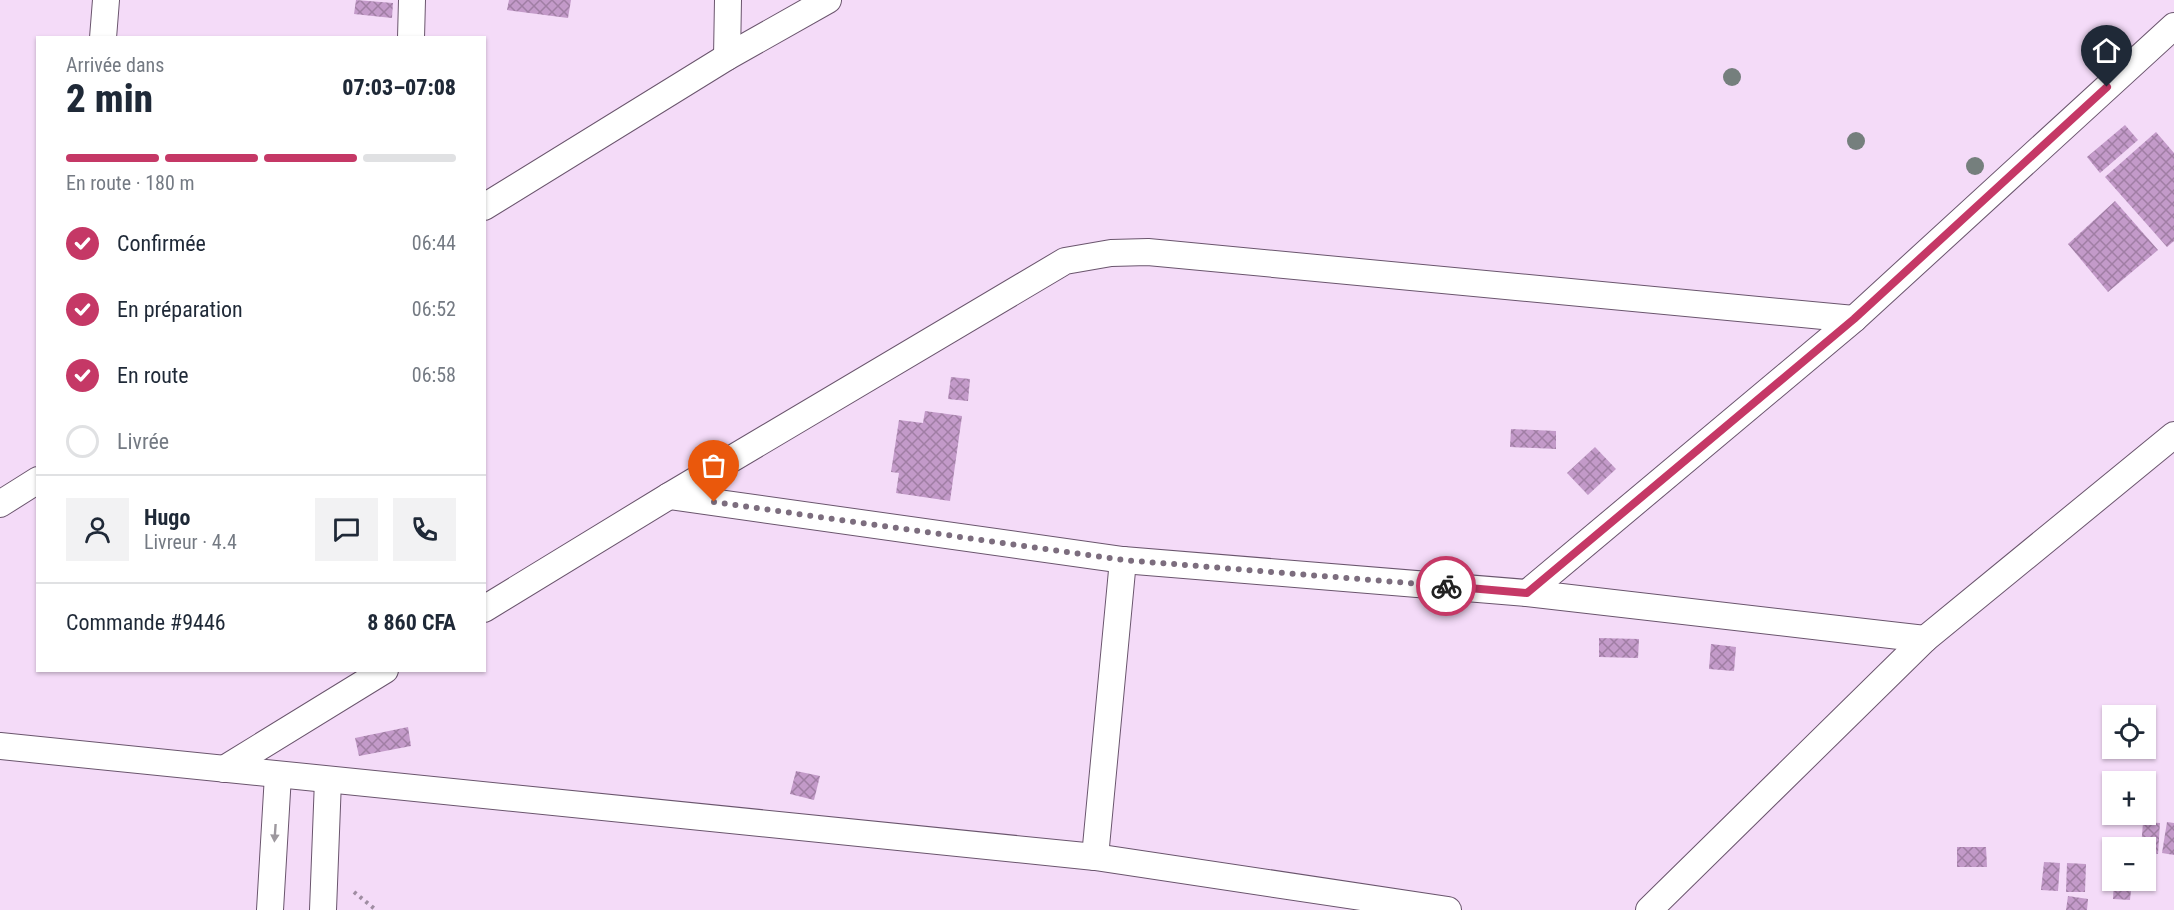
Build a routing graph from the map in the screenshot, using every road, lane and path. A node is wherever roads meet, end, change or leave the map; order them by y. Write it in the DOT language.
graph roads {
  1 [pos="106,0"];
  2 [pos="412,0"];
  3 [pos="728,0"];
  4 [pos="828,0"];
  5 [pos="2174,26"];
  6 [pos="103,36"];
  7 [pos="411,36"];
  8 [pos="727,57"];
  9 [pos="486,206"];
  10 [pos="1854,319"];
  11 [pos="2174,435"];
  12 [pos="36,481"];
  13 [pos="669,496"];
  14 [pos="0,504"];
  15 [pos="1123,560"];
  16 [pos="1527,593"];
  17 [pos="486,608"];
  18 [pos="1925,639"];
  19 [pos="382,672"];
  20 [pos="0,746"];
  21 [pos="224,769"];
  22 [pos="278,775"];
  23 [pos="328,780"];
  24 [pos="1095,857"];
  25 [pos="270,910"];
  26 [pos="323,910"];
  27 [pos="1448,910"];
  28 [pos="1649,910"];
  1 -- 6 [label="street"];
  2 -- 7 [label="street"];
  3 -- 8 [label="street"];
  4 -- 8 [label="street"];
  5 -- 10 [label="street"];
  8 -- 9 [label="street"];
  10 -- 13 [label="street"];
  10 -- 16 [label="street"];
  11 -- 18 [label="street"];
  12 -- 14 [label="street"];
  13 -- 15 [label="street"];
  13 -- 17 [label="street"];
  15 -- 16 [label="street"];
  15 -- 24 [label="street"];
  16 -- 18 [label="street"];
  18 -- 28 [label="street"];
  19 -- 21 [label="street"];
  20 -- 21 [label="street"];
  21 -- 22 [label="street"];
  22 -- 23 [label="street"];
  22 -- 25 [label="street, one-way"];
  23 -- 24 [label="street"];
  23 -- 26 [label="street"];
  24 -- 27 [label="street"];
}
